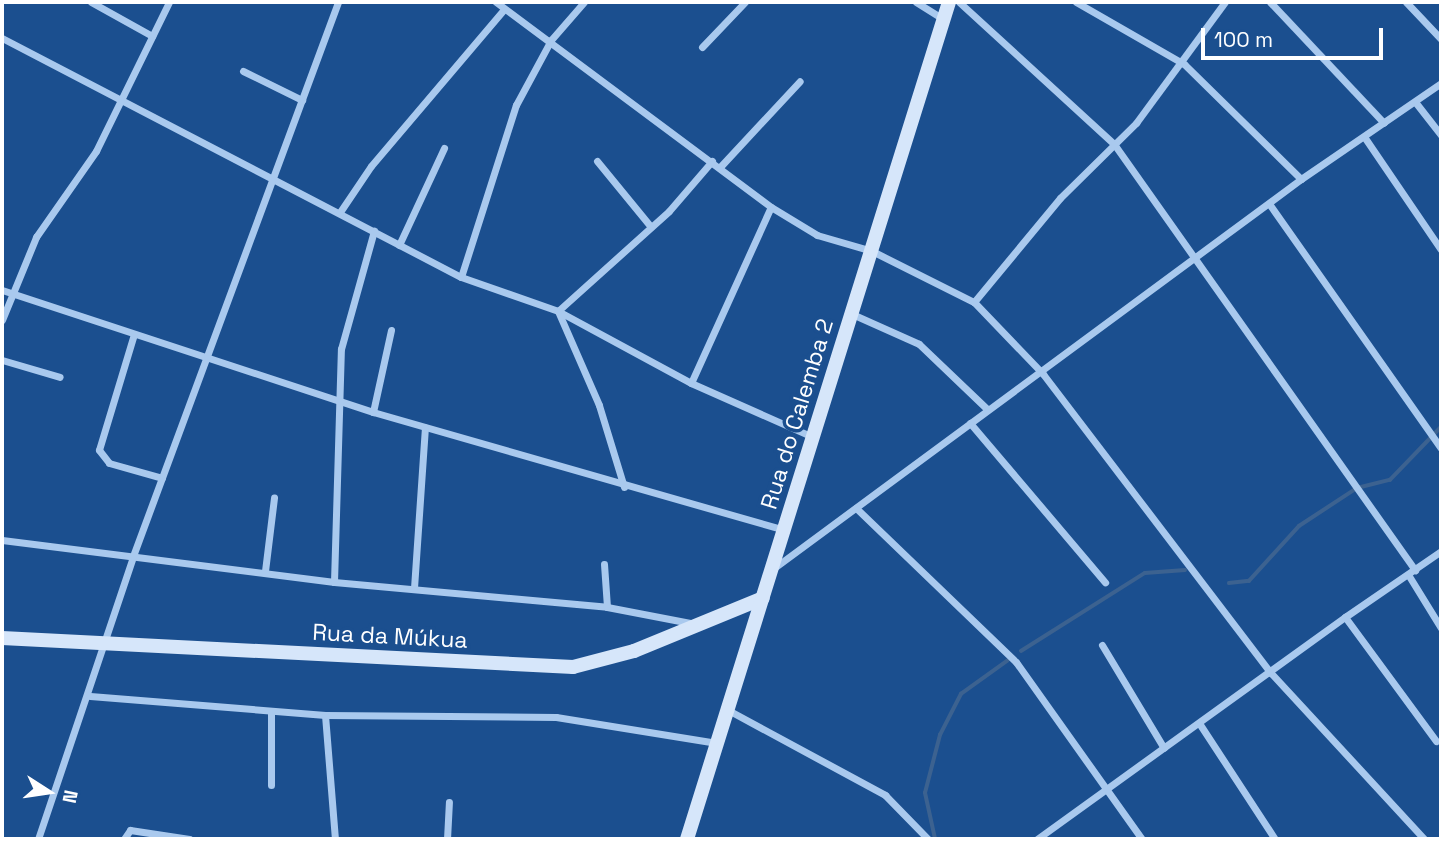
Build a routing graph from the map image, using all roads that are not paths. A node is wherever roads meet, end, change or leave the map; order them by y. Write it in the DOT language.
graph roads {
  1 [pos="91,2"];
  2 [pos="169,2"];
  3 [pos="338,2"];
  4 [pos="496,2"];
  5 [pos="584,2"];
  6 [pos="745,2"];
  7 [pos="916,2"];
  8 [pos="949,2"];
  9 [pos="959,2"];
  10 [pos="1076,2"];
  11 [pos="1225,2"];
  12 [pos="1270,2"];
  13 [pos="1406,2"];
  14 [pos="504,9"];
  15 [pos="943,19"];
  16 [pos="152,36"];
  17 [pos="2,38"];
  18 [pos="1441,39"];
  19 [pos="551,40"];
  20 [pos="702,47"];
  21 [pos="1184,64"];
  22 [pos="243,71"];
  23 [pos="800,81"];
  24 [pos="1441,83"];
  25 [pos="302,100"];
  26 [pos="122,103"];
  27 [pos="1416,103"];
  28 [pos="1384,123"];
  29 [pos="1441,135"];
  30 [pos="1365,138"];
  31 [pos="1114,144"];
  32 [pos="444,148"];
  33 [pos="597,161"];
  34 [pos="712,161"];
  35 [pos="720,167"];
  36 [pos="273,174"];
  37 [pos="1301,179"];
  38 [pos="1270,205"];
  39 [pos="771,207"];
  40 [pos="340,212"];
  41 [pos="651,227"];
  42 [pos="374,231"];
  43 [pos="399,245"];
  44 [pos="1441,250"];
  45 [pos="872,251"];
  46 [pos="1199,259"];
  47 [pos="461,277"];
  48 [pos="2,290"];
  49 [pos="11,293"];
  50 [pos="974,302"];
  51 [pos="558,311"];
  52 [pos="852,314"];
  53 [pos="2,320"];
  54 [pos="391,330"];
  55 [pos="135,334"];
  56 [pos="206,357"];
  57 [pos="2,360"];
  58 [pos="1043,374"];
  59 [pos="60,377"];
  60 [pos="691,383"];
  61 [pos="337,399"];
  62 [pos="989,410"];
  63 [pos="373,412"];
  64 [pos="970,423"];
  65 [pos="425,427"];
  66 [pos="814,438"];
  67 [pos="1441,448"];
  68 [pos="162,478"];
  69 [pos="624,487"];
  70 [pos="274,498"];
  71 [pos="856,508"];
  72 [pos="785,530"];
  73 [pos="2,540"];
  74 [pos="1441,551"];
  75 [pos="133,556"];
  76 [pos="604,564"];
  77 [pos="772,570"];
  78 [pos="1415,570"];
  79 [pos="265,571"];
  80 [pos="1409,576"];
  81 [pos="334,582"];
  82 [pos="1105,582"];
  83 [pos="414,588"];
  84 [pos="763,598"];
  85 [pos="607,607"];
  86 [pos="1345,617"];
  87 [pos="701,626"];
  88 [pos="1441,628"];
  89 [pos="2,638"];
  90 [pos="108,645"];
  91 [pos="1102,645"];
  92 [pos="1271,673"];
  93 [pos="90,696"];
  94 [pos="728,710"];
  95 [pos="271,711"];
  96 [pos="324,715"];
  97 [pos="1199,723"];
  98 [pos="1436,741"];
  99 [pos="718,743"];
  100 [pos="1164,748"];
  101 [pos="271,785"];
  102 [pos="1107,787"];
  103 [pos="449,802"];
  104 [pos="38,839"];
  105 [pos="124,839"];
  106 [pos="189,839"];
  107 [pos="335,839"];
  108 [pos="447,839"];
  109 [pos="687,839"];
  110 [pos="928,839"];
  111 [pos="1037,839"];
  112 [pos="1142,839"];
  113 [pos="1275,839"];
  114 [pos="1424,839"];
  1 -- 16 [label="street"];
  2 -- 16 [label="street"];
  3 -- 25 [label="street"];
  4 -- 14 [label="street"];
  5 -- 19 [label="street"];
  6 -- 20 [label="street"];
  7 -- 15 [label="street"];
  8 -- 15 [label="main road, Rua do Calemba 2"];
  9 -- 31 [label="street"];
  10 -- 21 [label="street"];
  11 -- 21 [label="street"];
  12 -- 28 [label="street"];
  13 -- 18 [label="street"];
  14 -- 19 [label="street"];
  14 -- 40 [label="street"];
  15 -- 45 [label="main road, Rua do Calemba 2"];
  16 -- 26 [label="street"];
  17 -- 26 [label="street"];
  19 -- 34 [label="street"];
  19 -- 47 [label="street"];
  21 -- 31 [label="street"];
  21 -- 37 [label="street"];
  22 -- 25 [label="street"];
  23 -- 35 [label="street"];
  24 -- 27 [label="street"];
  25 -- 36 [label="street"];
  26 -- 36 [label="street"];
  26 -- 49 [label="street"];
  27 -- 28 [label="street"];
  27 -- 29 [label="street"];
  28 -- 30 [label="street"];
  30 -- 37 [label="street"];
  30 -- 44 [label="street"];
  31 -- 46 [label="street"];
  31 -- 50 [label="street"];
  32 -- 43 [label="street"];
  33 -- 41 [label="street"];
  34 -- 35 [label="street"];
  34 -- 41 [label="street"];
  35 -- 39 [label="street"];
  36 -- 40 [label="street"];
  36 -- 56 [label="street"];
  37 -- 38 [label="street"];
  38 -- 46 [label="street"];
  38 -- 67 [label="street"];
  39 -- 45 [label="street"];
  39 -- 60 [label="street"];
  40 -- 42 [label="street"];
  41 -- 51 [label="street"];
  42 -- 43 [label="street"];
  42 -- 61 [label="street"];
  43 -- 47 [label="street"];
  45 -- 50 [label="street"];
  45 -- 52 [label="main road, Rua do Calemba 2"];
  46 -- 58 [label="street"];
  46 -- 78 [label="street"];
  47 -- 51 [label="street"];
  48 -- 49 [label="street"];
  49 -- 53 [label="street"];
  49 -- 55 [label="street"];
  50 -- 58 [label="street"];
  51 -- 60 [label="street"];
  51 -- 69 [label="street"];
  52 -- 62 [label="street"];
  52 -- 66 [label="main road, Rua do Calemba 2"];
  54 -- 63 [label="street"];
  55 -- 56 [label="street"];
  55 -- 68 [label="street"];
  56 -- 61 [label="street"];
  56 -- 68 [label="street"];
  57 -- 59 [label="street"];
  58 -- 62 [label="street"];
  58 -- 92 [label="street"];
  60 -- 66 [label="street"];
  61 -- 63 [label="street"];
  61 -- 81 [label="street"];
  62 -- 64 [label="street"];
  63 -- 65 [label="street"];
  64 -- 71 [label="street"];
  64 -- 82 [label="street"];
  65 -- 69 [label="street"];
  65 -- 83 [label="street"];
  66 -- 72 [label="main road, Rua do Calemba 2"];
  68 -- 75 [label="street"];
  69 -- 72 [label="street"];
  70 -- 79 [label="street"];
  71 -- 77 [label="street"];
  71 -- 102 [label="street"];
  72 -- 77 [label="main road, Rua do Calemba 2"];
  73 -- 75 [label="street"];
  74 -- 78 [label="street"];
  75 -- 79 [label="street"];
  75 -- 90 [label="street"];
  76 -- 85 [label="street"];
  77 -- 84 [label="main road, Rua do Calemba 2"];
  78 -- 80 [label="street"];
  79 -- 81 [label="street"];
  80 -- 86 [label="street"];
  80 -- 88 [label="street"];
  81 -- 83 [label="street"];
  83 -- 85 [label="street"];
  84 -- 87 [label="main road, Rua da Múkua"];
  84 -- 94 [label="main road, Rua do Calemba 2"];
  85 -- 87 [label="street"];
  86 -- 92 [label="street"];
  86 -- 98 [label="street"];
  87 -- 90 [label="main road, Rua da Múkua"];
  89 -- 90 [label="main road, Rua da Múkua"];
  90 -- 93 [label="street"];
  91 -- 100 [label="street"];
  92 -- 97 [label="street"];
  92 -- 114 [label="street"];
  93 -- 95 [label="street"];
  93 -- 104 [label="street"];
  94 -- 99 [label="main road, Rua do Calemba 2"];
  94 -- 110 [label="street"];
  95 -- 96 [label="street"];
  95 -- 101 [label="street"];
  96 -- 99 [label="street"];
  96 -- 107 [label="street"];
  97 -- 100 [label="street"];
  97 -- 113 [label="street"];
  99 -- 109 [label="main road, Rua do Calemba 2"];
  100 -- 102 [label="street"];
  102 -- 111 [label="street"];
  102 -- 112 [label="street"];
  103 -- 108 [label="street"];
  105 -- 106 [label="street"];
}
